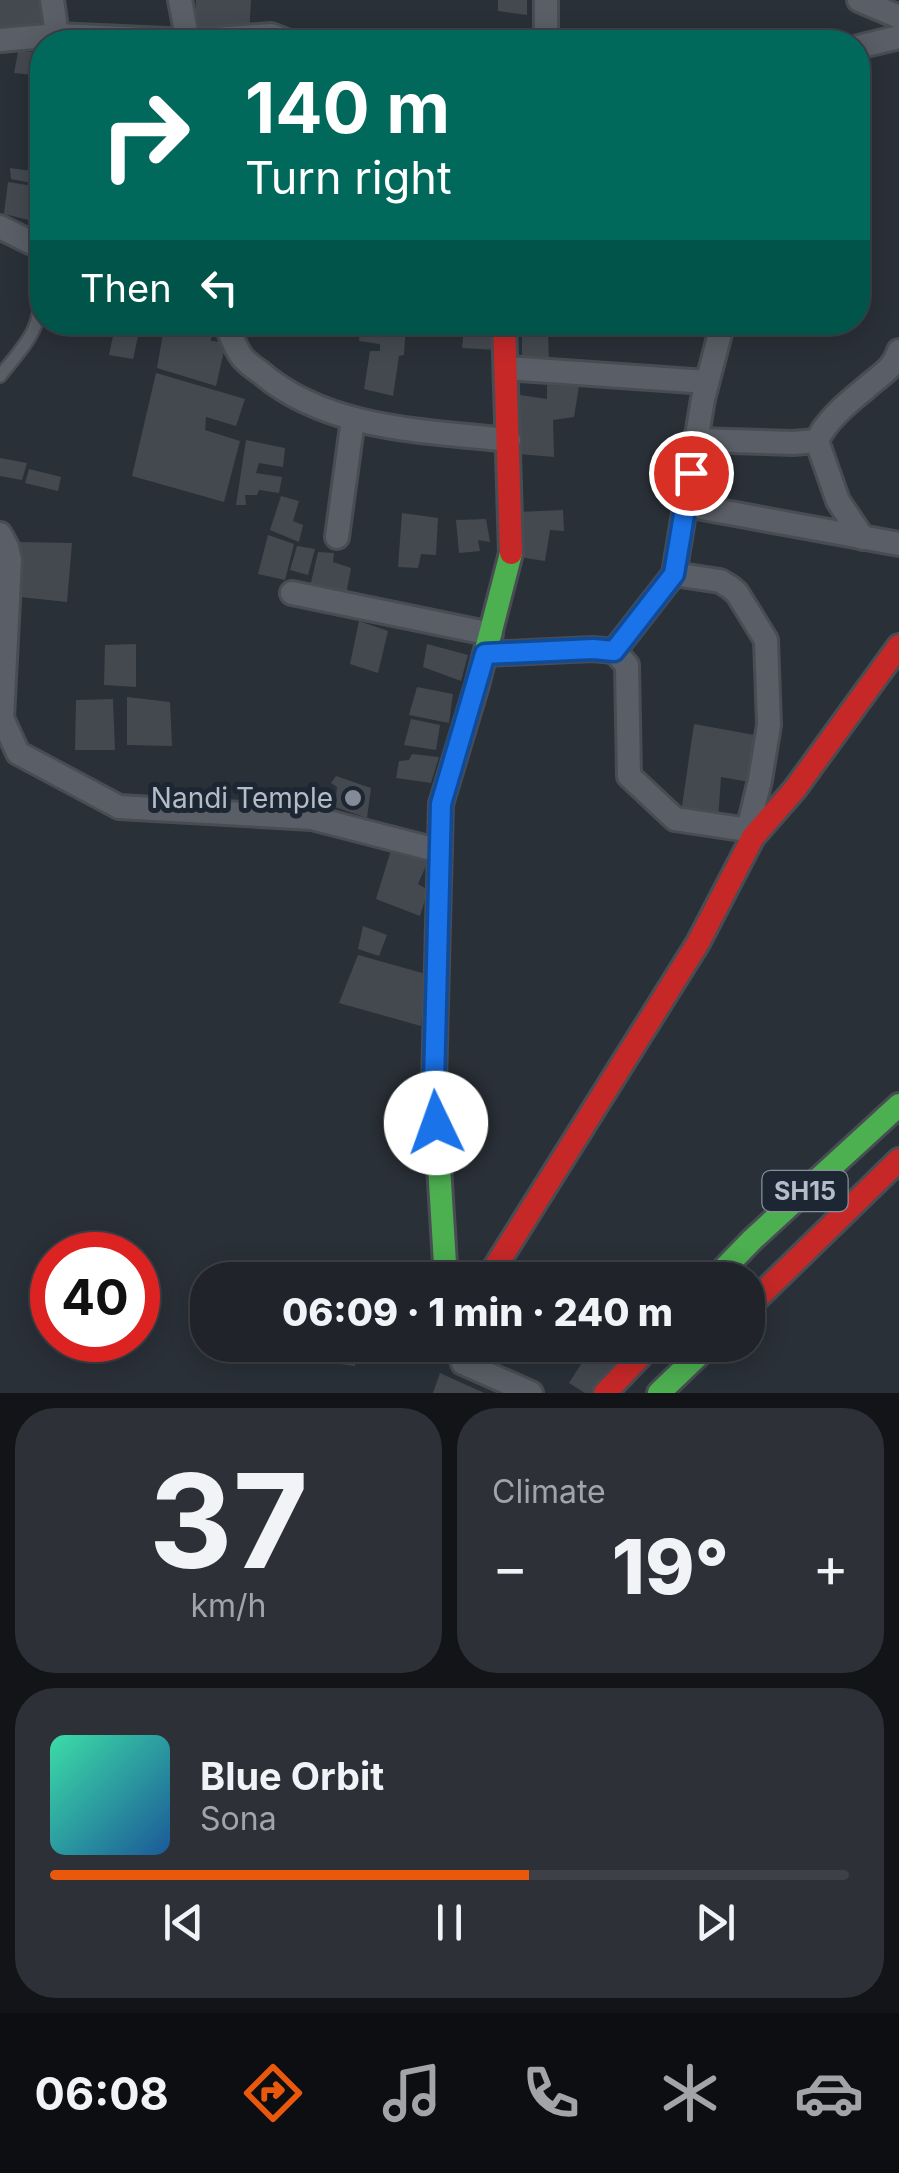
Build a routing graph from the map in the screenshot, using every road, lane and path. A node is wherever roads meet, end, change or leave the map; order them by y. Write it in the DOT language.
graph roads {
  1 [pos="52,0"];
  2 [pos="180,0"];
  3 [pos="546,0"];
  4 [pos="859,0"];
  5 [pos="899,17"];
  6 [pos="56,30"];
  7 [pos="186,30"];
  8 [pos="546,30"];
  9 [pos="899,37"];
  10 [pos="30,38"];
  11 [pos="0,40"];
  12 [pos="870,44"];
  13 [pos="0,227"];
  14 [pos="30,242"];
  15 [pos="30,335"];
  16 [pos="231,335"];
  17 [pos="505,335"];
  18 [pos="720,335"];
  19 [pos="899,352"];
  20 [pos="506,368"];
  21 [pos="0,376"];
  22 [pos="708,382"];
  23 [pos="353,419"];
  24 [pos="509,440"];
  25 [pos="696,440"];
  26 [pos="817,442"];
  27 [pos="686,505"];
  28 [pos="0,534"];
  29 [pos="337,537"];
  30 [pos="863,538"];
  31 [pos="899,544"];
  32 [pos="674,574"];
  33 [pos="292,593"];
  34 [pos="488,644"];
  35 [pos="899,646"];
  36 [pos="614,651"];
  37 [pos="875,679"];
  38 [pos="899,681"];
  39 [pos="1,718"];
  40 [pos="750,834"];
  41 [pos="440,851"];
  42 [pos="899,1105"];
  43 [pos="899,1160"];
  44 [pos="445,1262"];
  45 [pos="498,1262"];
  46 [pos="731,1262"];
  47 [pos="765,1291"];
  48 [pos="463,1362"];
  49 [pos="635,1362"];
  50 [pos="692,1362"];
  51 [pos="531,1393"];
  52 [pos="605,1393"];
  53 [pos="660,1393"];
  1 -- 6 [label="street"];
  2 -- 7 [label="street"];
  3 -- 8 [label="street"];
  4 -- 5 [label="street"];
  9 -- 12 [label="street"];
  10 -- 11 [label="street"];
  13 -- 14 [label="street"];
  15 -- 21 [label="lane"];
  16 -- 23 [label="street"];
  17 -- 20 [label="street"];
  18 -- 22 [label="street"];
  19 -- 26 [label="street"];
  20 -- 22 [label="street"];
  20 -- 24 [label="street"];
  22 -- 25 [label="street"];
  23 -- 24 [label="street"];
  23 -- 29 [label="street"];
  24 -- 34 [label="street"];
  25 -- 26 [label="street"];
  25 -- 27 [label="street"];
  26 -- 30 [label="street"];
  27 -- 30 [label="street"];
  27 -- 32 [label="street"];
  28 -- 39 [label="street"];
  30 -- 31 [label="street"];
  32 -- 36 [label="street"];
  32 -- 40 [label="street"];
  33 -- 34 [label="street"];
  34 -- 36 [label="street"];
  34 -- 41 [label="street"];
  35 -- 37 [label="street"];
  36 -- 40 [label="street"];
  37 -- 38 [label="street"];
  37 -- 40 [label="street"];
  39 -- 41 [label="street"];
  40 -- 45 [label="street"];
  41 -- 44 [label="street"];
  42 -- 46 [label="street, SH15"];
  43 -- 47 [label="street, SH15"];
  48 -- 51 [label="street"];
  49 -- 52 [label="street"];
  50 -- 53 [label="street"];
}
